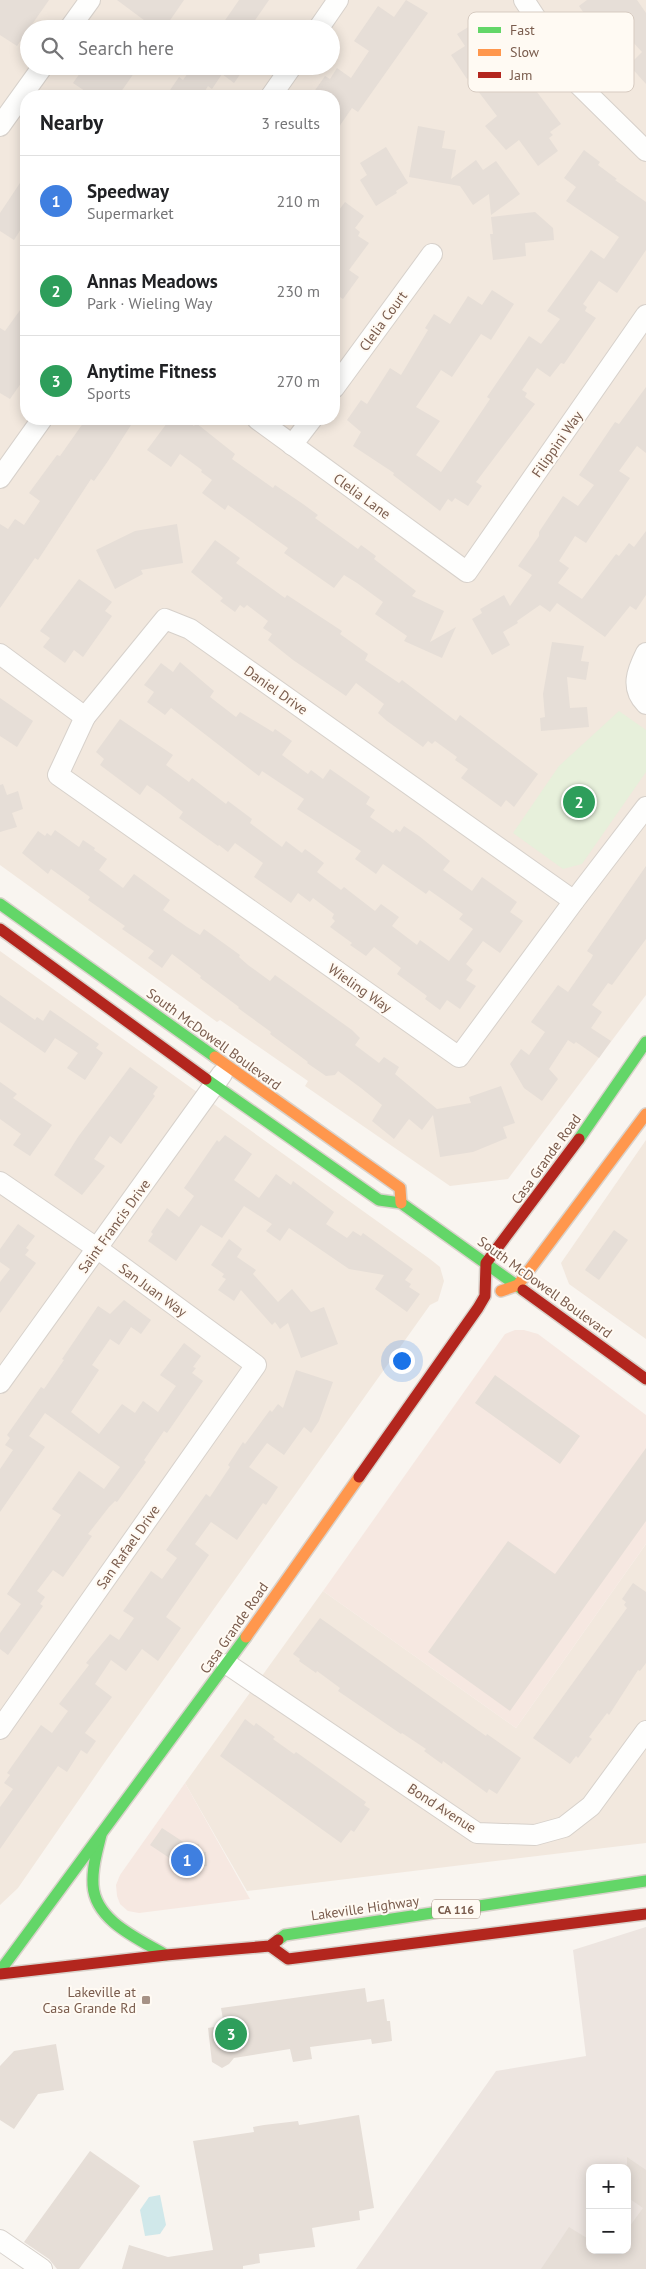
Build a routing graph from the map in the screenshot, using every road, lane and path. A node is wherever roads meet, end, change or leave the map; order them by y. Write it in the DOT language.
graph roads {
  1 [pos="90,0"];
  2 [pos="338,0"];
  3 [pos="524,0"];
  4 [pos="532,12"];
  5 [pos="76,20"];
  6 [pos="324,20"];
  7 [pos="37,75"];
  8 [pos="285,75"];
  9 [pos="26,90"];
  10 [pos="274,90"];
  11 [pos="586,92"];
  12 [pos="20,98"];
  13 [pos="0,126"];
  14 [pos="646,151"];
  15 [pos="432,254"];
  16 [pos="646,315"];
  17 [pos="340,380"];
  18 [pos="38,425"];
  19 [pos="265,425"];
  20 [pos="307,425"];
  21 [pos="292,445"];
  22 [pos="0,478"];
  23 [pos="467,572"];
  24 [pos="646,653"];
  25 [pos="0,654"];
  26 [pos="646,704"];
  27 [pos="85,717"];
  28 [pos="646,807"];
  29 [pos="574,901"];
  30 [pos="0,904"];
  31 [pos="0,929"];
  32 [pos="646,1042"];
  33 [pos="227,1067"];
  34 [pos="215,1085"];
  35 [pos="646,1114"];
  36 [pos="0,1182"];
  37 [pos="401,1203"];
  38 [pos="98,1249"];
  39 [pos="486,1262"];
  40 [pos="518,1286"];
  41 [pos="485,1296"];
  42 [pos="256,1365"];
  43 [pos="646,1379"];
  44 [pos="0,1383"];
  45 [pos="227,1664"];
  46 [pos="0,1729"];
  47 [pos="646,1730"];
  48 [pos="101,1835"];
  49 [pos="646,1881"];
  50 [pos="646,1914"];
  51 [pos="270,1946"];
  52 [pos="166,1955"];
  53 [pos="0,1972"];
  54 [pos="0,2240"];
  55 [pos="42,2269"];
  1 -- 5 [label="street"];
  2 -- 6 [label="street"];
  3 -- 4 [label="street"];
  7 -- 9 [label="street"];
  8 -- 10 [label="street"];
  11 -- 14 [label="street"];
  12 -- 13 [label="street"];
  15 -- 17 [label="street, Clelia Court"];
  16 -- 23 [label="street, Filippini Way"];
  18 -- 22 [label="street"];
  19 -- 21 [label="street, Clelia Lane"];
  20 -- 21 [label="street"];
  21 -- 23 [label="street, Clelia Lane"];
  24 -- 26 [label="street"];
  25 -- 27 [label="street"];
  27 -- 29 [label="street, Daniel Drive"];
  27 -- 29 [label="street, Wieling Way"];
  28 -- 29 [label="street, Wieling Way"];
  30 -- 33 [label="main road, South McDowell Boulevard"];
  31 -- 34 [label="main road, South McDowell Boulevard"];
  32 -- 39 [label="main road, Casa Grande Road"];
  33 -- 34 [label="street, Saint Francis Drive"];
  33 -- 37 [label="main road, South McDowell Boulevard"];
  34 -- 37 [label="main road, South McDowell Boulevard"];
  34 -- 38 [label="street, Saint Francis Drive"];
  35 -- 40 [label="main road"];
  36 -- 38 [label="street, San Juan Way"];
  37 -- 39 [label="main road, South McDowell Boulevard"];
  38 -- 42 [label="street, San Juan Way"];
  38 -- 44 [label="street, Saint Francis Drive"];
  39 -- 40 [label="main road, South McDowell Boulevard"];
  39 -- 41 [label="main road"];
  40 -- 41 [label="main road"];
  40 -- 43 [label="main road, South McDowell Boulevard"];
  41 -- 45 [label="main road, Casa Grande Road"];
  42 -- 46 [label="street, San Rafael Drive"];
  45 -- 47 [label="street, Bond Avenue"];
  45 -- 48 [label="main road, Casa Grande Road"];
  48 -- 52 [label="main road"];
  48 -- 53 [label="main road, Casa Grande Road"];
  49 -- 51 [label="main road, Lakeville Highway / CA 116"];
  50 -- 51 [label="main road, CA 116"];
  51 -- 52 [label="main road, Lakeville Highway / CA 116"];
  52 -- 53 [label="main road, Lakeville Highway / CA 116"];
  54 -- 55 [label="street"];
}
